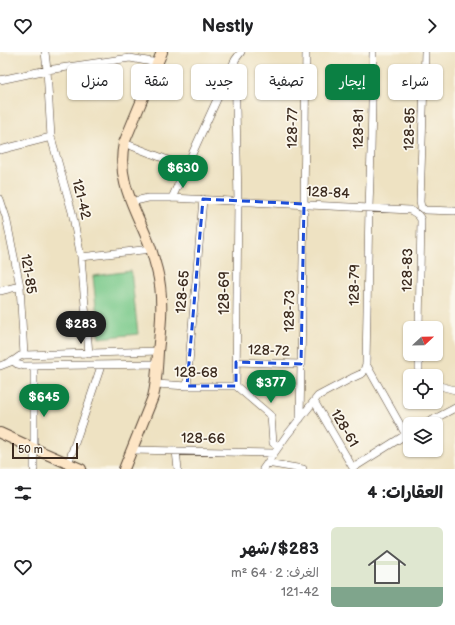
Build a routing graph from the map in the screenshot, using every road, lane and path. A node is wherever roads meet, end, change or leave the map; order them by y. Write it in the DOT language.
graph roads {
  1 [pos="45,52"];
  2 [pos="162,52"];
  3 [pos="241,52"];
  4 [pos="306,52"];
  5 [pos="373,52"];
  6 [pos="425,52"];
  7 [pos="130,55"];
  8 [pos="235,60"];
  9 [pos="158,63"];
  10 [pos="47,70"];
  11 [pos="0,80"];
  12 [pos="51,137"];
  13 [pos="124,143"];
  14 [pos="0,150"];
  15 [pos="186,167"];
  16 [pos="172,198"];
  17 [pos="0,199"];
  18 [pos="203,199"];
  19 [pos="238,201"];
  20 [pos="131,202"];
  21 [pos="304,204"];
  22 [pos="368,207"];
  23 [pos="455,212"];
  24 [pos="416,213"];
  25 [pos="3,218"];
  26 [pos="151,249"];
  27 [pos="81,257"];
  28 [pos="20,286"];
  29 [pos="0,291"];
  30 [pos="419,321"];
  31 [pos="158,351"];
  32 [pos="89,354"];
  33 [pos="24,355"];
  34 [pos="13,361"];
  35 [pos="236,362"];
  36 [pos="157,364"];
  37 [pos="301,364"];
  38 [pos="366,364"];
  39 [pos="0,366"];
  40 [pos="34,366"];
  41 [pos="101,366"];
  42 [pos="156,384"];
  43 [pos="187,386"];
  44 [pos="236,386"];
  45 [pos="443,387"];
  46 [pos="455,390"];
  47 [pos="314,401"];
  48 [pos="455,408"];
  49 [pos="438,417"];
  50 [pos="300,419"];
  51 [pos="403,426"];
  52 [pos="0,433"];
  53 [pos="403,437"];
  54 [pos="279,446"];
  55 [pos="35,450"];
  56 [pos="132,450"];
  57 [pos="176,451"];
  58 [pos="274,453"];
  59 [pos="68,464"];
  60 [pos="265,466"];
  61 [pos="353,468"];
  62 [pos="34,469"];
  63 [pos="81,469"];
  64 [pos="124,469"];
  65 [pos="178,469"];
  66 [pos="303,469"];
  1 -- 10 [label="street, 121-42"];
  2 -- 9 [label="street"];
  3 -- 8 [label="street"];
  4 -- 21 [label="street, 128-77"];
  5 -- 22 [label="street, 128-81"];
  6 -- 23 [label="street, 128-85"];
  7 -- 9 [label="street"];
  7 -- 10 [label="street"];
  8 -- 15 [label="street"];
  8 -- 19 [label="street, 128-69"];
  9 -- 13 [label="street"];
  10 -- 11 [label="street"];
  10 -- 12 [label="street, 121-42"];
  12 -- 14 [label="street"];
  12 -- 27 [label="street, 121-42"];
  13 -- 15 [label="street"];
  13 -- 20 [label="street"];
  15 -- 16 [label="street"];
  16 -- 18 [label="street, 128-84"];
  16 -- 20 [label="street, 128-84"];
  17 -- 25 [label="street, 121-85"];
  18 -- 19 [label="street, 128-84"];
  18 -- 43 [label="street, 128-65"];
  19 -- 21 [label="street, 128-84"];
  19 -- 35 [label="street, 128-69"];
  20 -- 26 [label="street"];
  21 -- 22 [label="street, 128-84"];
  21 -- 37 [label="street, 128-73"];
  22 -- 24 [label="street, 128-84"];
  22 -- 38 [label="street, 128-79"];
  24 -- 30 [label="street, 128-83"];
  25 -- 28 [label="street, 121-85"];
  26 -- 27 [label="street"];
  26 -- 31 [label="street"];
  27 -- 32 [label="street, 121-42"];
  28 -- 29 [label="street"];
  28 -- 33 [label="street, 121-85"];
  31 -- 32 [label="street"];
  31 -- 36 [label="street"];
  32 -- 33 [label="street"];
  33 -- 34 [label="street"];
  34 -- 39 [label="street"];
  34 -- 40 [label="street"];
  35 -- 37 [label="street, 128-72"];
  35 -- 44 [label="street, 128-69"];
  36 -- 41 [label="street"];
  36 -- 42 [label="street"];
  37 -- 50 [label="street, 128-73"];
  38 -- 47 [label="street"];
  38 -- 51 [label="street"];
  40 -- 41 [label="street"];
  40 -- 55 [label="street"];
  41 -- 59 [label="street"];
  42 -- 43 [label="street, 128-68"];
  42 -- 56 [label="street"];
  43 -- 44 [label="street, 128-68"];
  44 -- 54 [label="street"];
  45 -- 46 [label="street"];
  47 -- 50 [label="street"];
  47 -- 61 [label="street, 128-61"];
  48 -- 49 [label="street"];
  50 -- 54 [label="street"];
  52 -- 55 [label="street"];
  53 -- 61 [label="street"];
  54 -- 58 [label="street"];
  55 -- 59 [label="street"];
  55 -- 62 [label="street"];
  56 -- 57 [label="street, 128-66"];
  56 -- 64 [label="street"];
  57 -- 58 [label="street, 128-66"];
  57 -- 65 [label="street"];
  58 -- 60 [label="street"];
  59 -- 63 [label="street"];
  60 -- 66 [label="street"];
}
